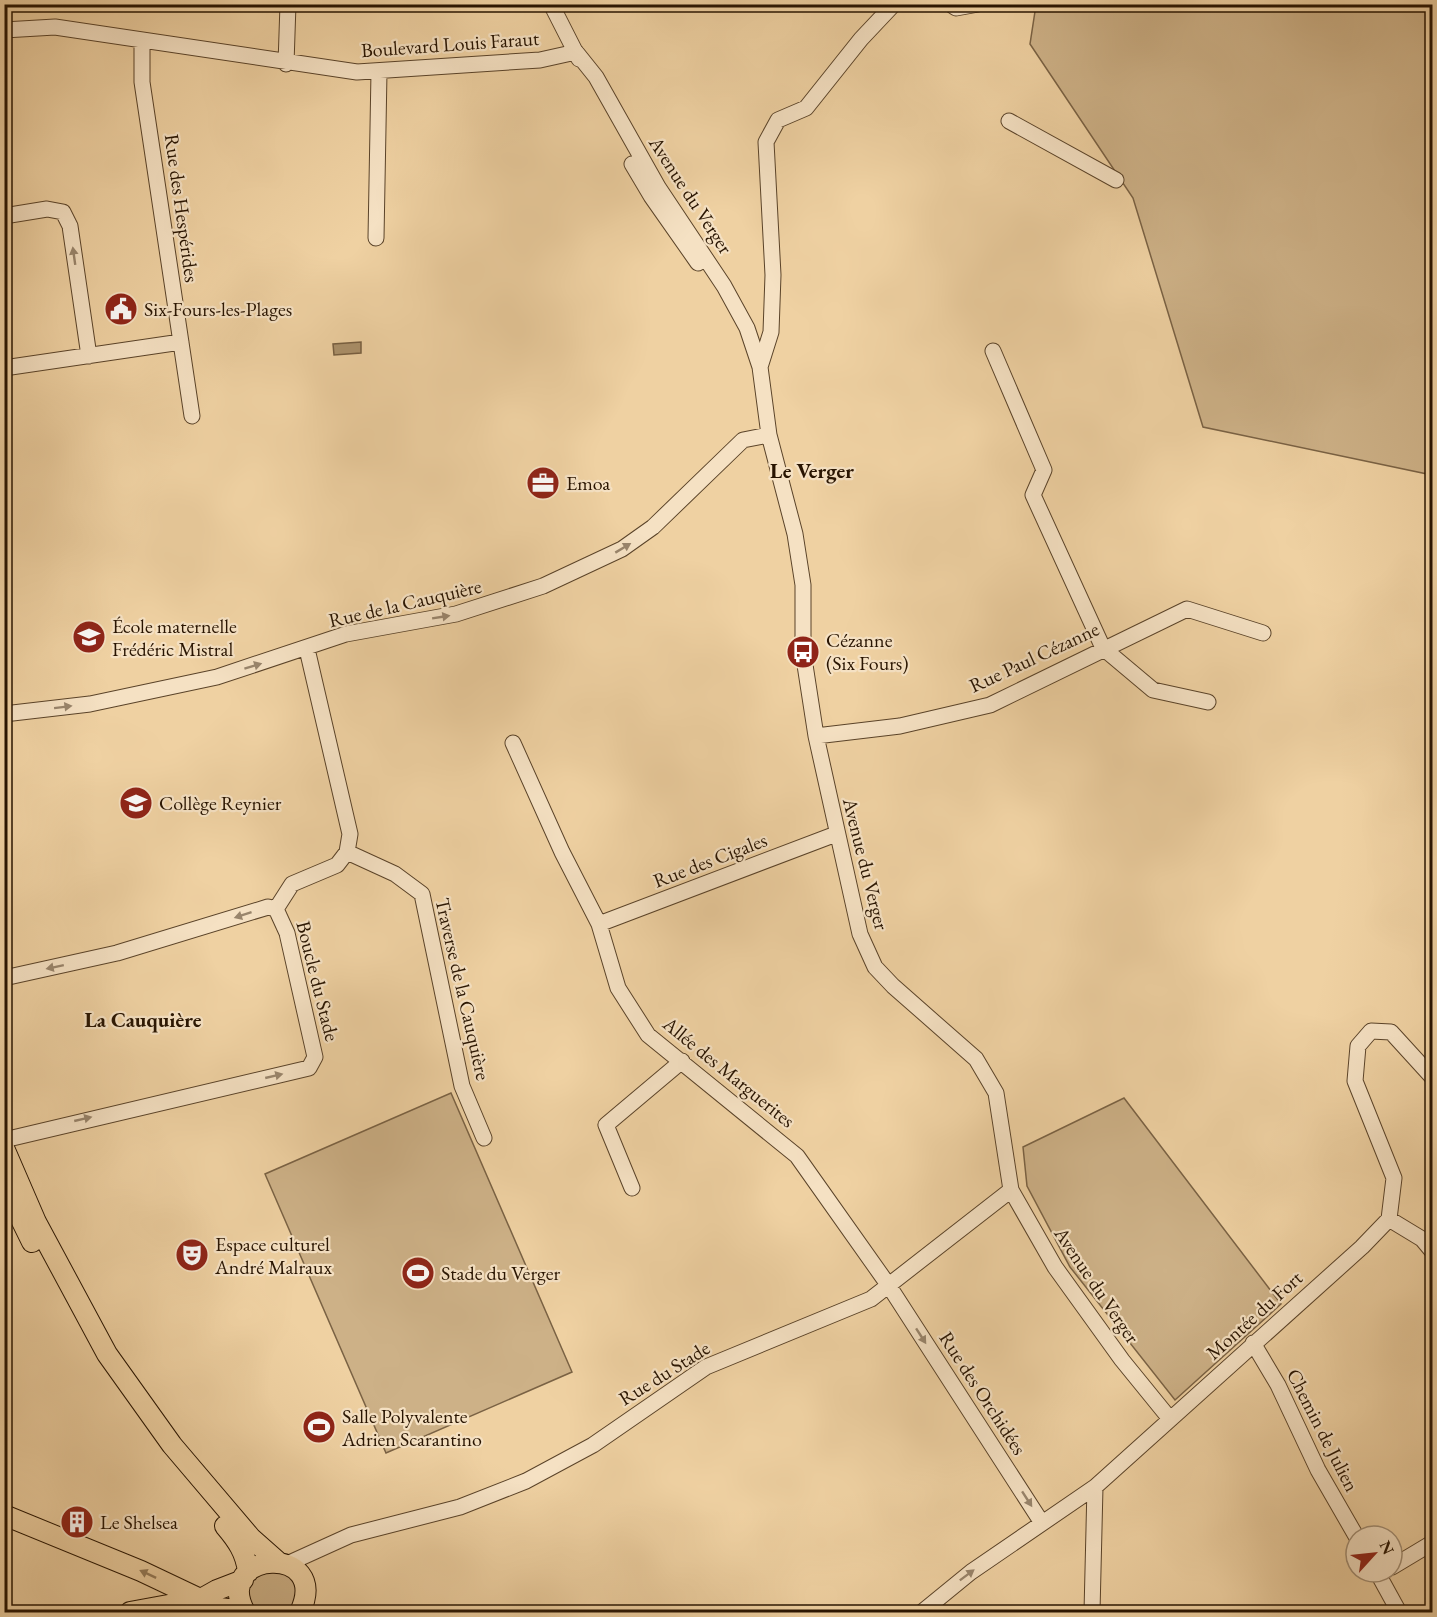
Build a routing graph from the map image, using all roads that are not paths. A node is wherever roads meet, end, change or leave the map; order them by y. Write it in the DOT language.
graph roads {
  1 [pos="288,4"];
  2 [pos="551,4"];
  3 [pos="894,4"];
  4 [pos="950,4"];
  5 [pos="978,4"];
  6 [pos="4,30"];
  7 [pos="142,40"];
  8 [pos="576,52"];
  9 [pos="286,63"];
  10 [pos="379,72"];
  11 [pos="1009,121"];
  12 [pos="1116,180"];
  13 [pos="4,216"];
  14 [pos="376,238"];
  15 [pos="181,342"];
  16 [pos="993,351"];
  17 [pos="89,356"];
  18 [pos="760,367"];
  19 [pos="4,368"];
  20 [pos="192,416"];
  21 [pos="769,435"];
  22 [pos="1263,633"];
  23 [pos="1103,648"];
  24 [pos="307,649"];
  25 [pos="1208,702"];
  26 [pos="4,714"];
  27 [pos="816,736"];
  28 [pos="513,743"];
  29 [pos="836,834"];
  30 [pos="347,852"];
  31 [pos="276,909"];
  32 [pos="599,924"];
  33 [pos="4,978"];
  34 [pos="682,1061"];
  35 [pos="1432,1077"];
  36 [pos="484,1138"];
  37 [pos="4,1140"];
  38 [pos="4,1148"];
  39 [pos="4,1185"];
  40 [pos="632,1188"];
  41 [pos="1011,1190"];
  42 [pos="1389,1219"];
  43 [pos="1432,1251"];
  44 [pos="889,1286"];
  45 [pos="1252,1343"];
  46 [pos="1170,1419"];
  47 [pos="1095,1487"];
  48 [pos="4,1515"];
  49 [pos="1042,1522"];
  50 [pos="1349,1524"];
  51 [pos="1432,1543"];
  52 [pos="318,1552"];
  53 [pos="1404,1560"];
  54 [pos="282,1563"];
  55 [pos="245,1576"];
  56 [pos="303,1581"];
  57 [pos="1388,1584"];
  58 [pos="201,1599"];
  59 [pos="305,1609"];
  60 [pos="130,1612"];
  61 [pos="245,1612"];
  62 [pos="922,1612"];
  63 [pos="1092,1612"];
  64 [pos="1399,1612"];
  1 -- 9 [label="street"];
  2 -- 8 [label="street, Avenue du Verger"];
  3 -- 18 [label="street"];
  4 -- 5 [label="street"];
  6 -- 7 [label="street, Boulevard Louis Faraut"];
  7 -- 9 [label="street, Boulevard Louis Faraut"];
  7 -- 15 [label="street, Rue des Hespérides"];
  8 -- 10 [label="street, Boulevard Louis Faraut"];
  8 -- 18 [label="street, Avenue du Verger"];
  9 -- 10 [label="street, Boulevard Louis Faraut"];
  10 -- 14 [label="street"];
  11 -- 12 [label="street"];
  17 -- 13 [label="street, one-way"];
  15 -- 17 [label="street"];
  15 -- 20 [label="street, Rue des Hespérides"];
  16 -- 23 [label="street"];
  17 -- 19 [label="street"];
  18 -- 21 [label="street, Avenue du Verger"];
  24 -- 21 [label="street, Rue de la Cauquière, one-way"];
  21 -- 27 [label="street, Avenue du Verger"];
  22 -- 23 [label="street, Rue Paul Cézanne"];
  23 -- 25 [label="street"];
  23 -- 27 [label="street, Rue Paul Cézanne"];
  26 -- 24 [label="street, Rue de la Cauquière, one-way"];
  24 -- 30 [label="street"];
  27 -- 29 [label="street, Avenue du Verger"];
  28 -- 32 [label="street, Allée des Marguerites"];
  29 -- 32 [label="street, Rue des Cigales"];
  29 -- 41 [label="street, Avenue du Verger"];
  30 -- 31 [label="street"];
  30 -- 36 [label="street, Traverse de la Cauquière"];
  31 -- 33 [label="street, Boucle du Stade, one-way"];
  37 -- 31 [label="street, Boucle du Stade, one-way"];
  32 -- 34 [label="street, Allée des Marguerites"];
  34 -- 40 [label="street"];
  34 -- 44 [label="street, Allée des Marguerites"];
  35 -- 42 [label="street"];
  38 -- 54 [label="main road"];
  39 -- 55 [label="main road"];
  41 -- 44 [label="street, Rue du Stade"];
  41 -- 46 [label="street, Avenue du Verger"];
  42 -- 43 [label="street"];
  42 -- 45 [label="street, Montée du Fort"];
  44 -- 49 [label="street, Rue des Orchidées, one-way"];
  44 -- 52 [label="street, Rue du Stade"];
  45 -- 46 [label="street, Montée du Fort"];
  45 -- 50 [label="street, Chemin de Julien"];
  46 -- 47 [label="street, Montée du Fort"];
  47 -- 49 [label="street, Montée du Fort"];
  47 -- 63 [label="street"];
  58 -- 48 [label="main road, one-way"];
  62 -- 49 [label="street, Montée du Fort, one-way"];
  51 -- 53 [label="street"];
  52 -- 54 [label="street, Rue du Stade"];
  52 -- 56 [label="street"];
  54 -- 55 [label="main road"];
  54 -- 56 [label="main road"];
  55 -- 58 [label="main road"];
  55 -- 61 [label="main road"];
  56 -- 59 [label="main road"];
  57 -- 64 [label="street"];
  58 -- 60 [label="main road"];
  58 -- 61 [label="main road"];
}
